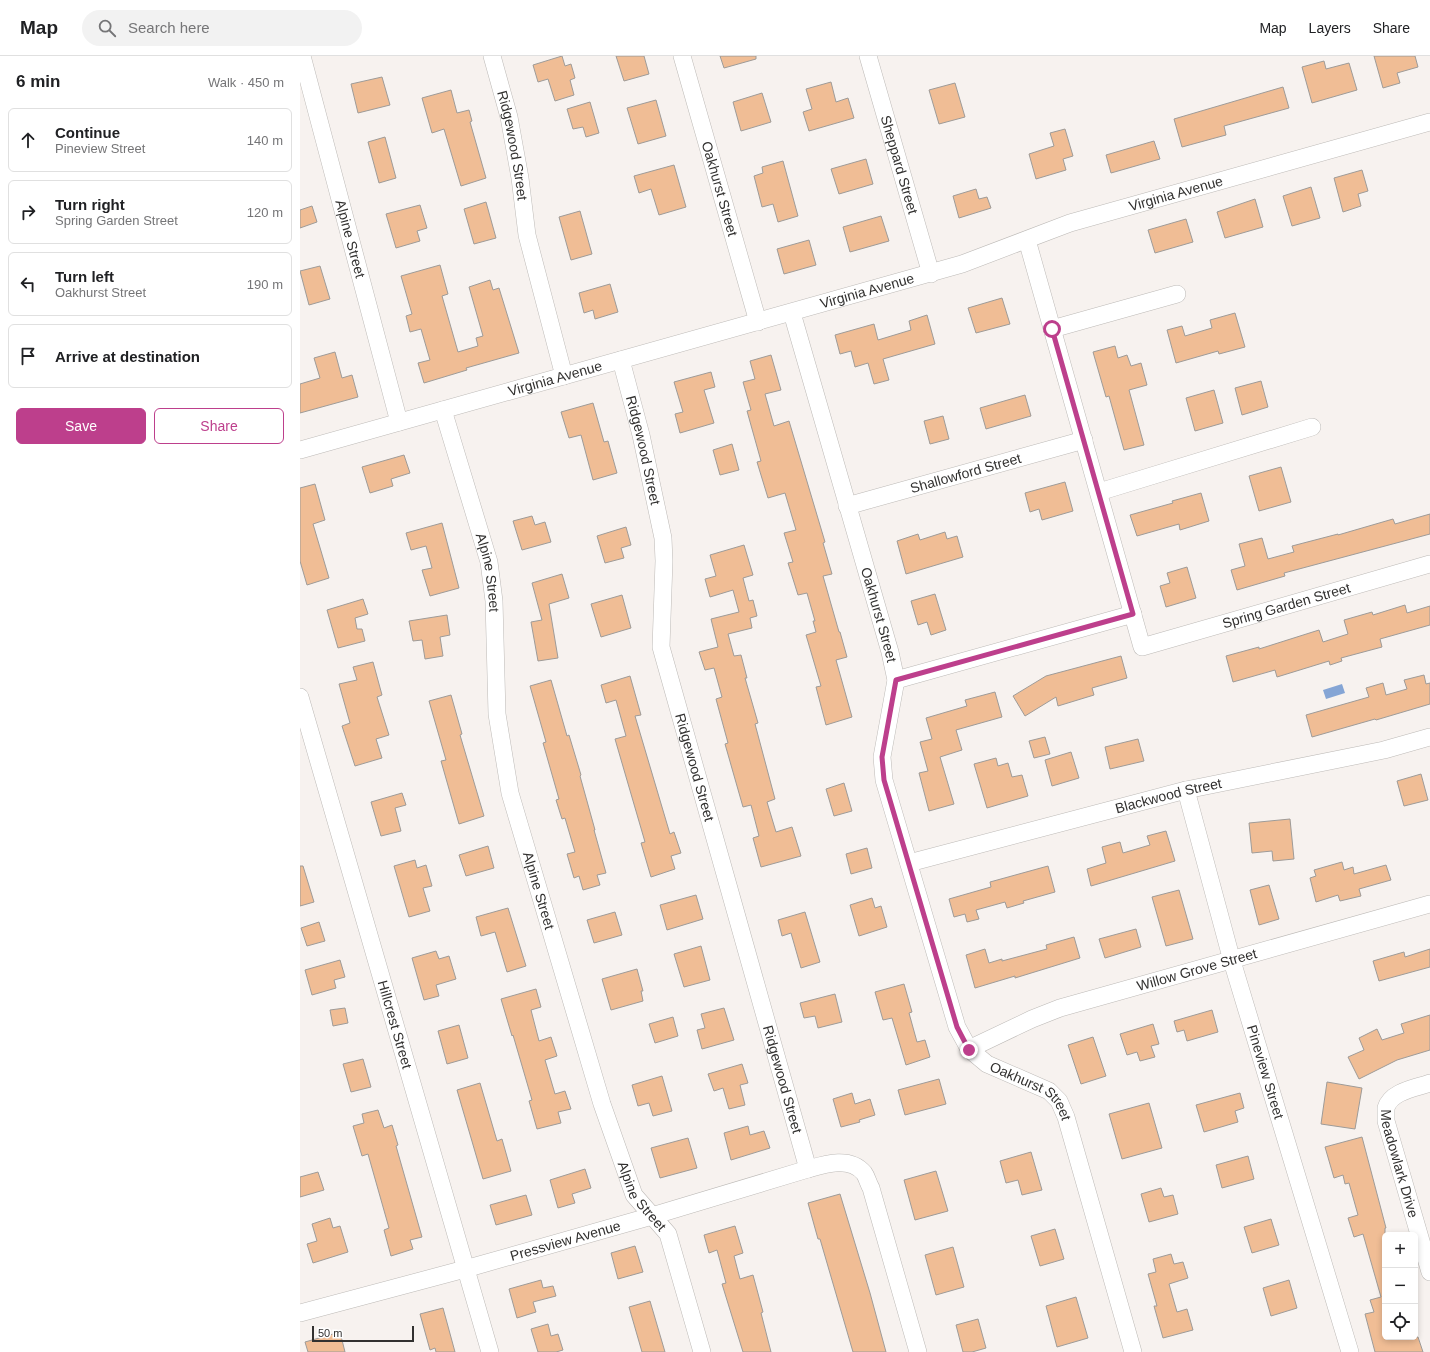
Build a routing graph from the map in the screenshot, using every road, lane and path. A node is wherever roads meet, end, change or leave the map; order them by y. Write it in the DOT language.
graph roads {
  1 [pos="302,56"];
  2 [pos="492,56"];
  3 [pos="682,56"];
  4 [pos="868,56"];
  5 [pos="1430,122"];
  6 [pos="1027,240"];
  7 [pos="930,274"];
  8 [pos="1177,294"];
  9 [pos="792,313"];
  10 [pos="758,322"];
  11 [pos="1052,329"];
  12 [pos="621,360"];
  13 [pos="564,376"];
  14 [pos="443,410"];
  15 [pos="398,422"];
  16 [pos="1312,427"];
  17 [pos="1084,440"];
  18 [pos="300,450"];
  19 [pos="1099,492"];
  20 [pos="847,506"];
  21 [pos="1430,564"];
  22 [pos="1133,614"];
  23 [pos="896,680"];
  24 [pos="300,697"];
  25 [pos="1430,736"];
  26 [pos="1186,790"];
  27 [pos="909,863"];
  28 [pos="1430,904"];
  29 [pos="1232,961"];
  30 [pos="969,1050"];
  31 [pos="1430,1083"];
  32 [pos="808,1169"];
  33 [pos="652,1216"];
  34 [pos="466,1269"];
  35 [pos="1430,1272"];
  36 [pos="300,1313"];
  37 [pos="490,1352"];
  38 [pos="702,1352"];
  39 [pos="918,1352"];
  40 [pos="1133,1352"];
  41 [pos="1350,1352"];
  1 -- 15 [label="street, Alpine Street"];
  2 -- 13 [label="street, Ridgewood Street"];
  3 -- 10 [label="street, Oakhurst Street"];
  4 -- 7 [label="street, Sheppard Street"];
  5 -- 6 [label="street, Virginia Avenue"];
  6 -- 7 [label="street, Virginia Avenue"];
  6 -- 11 [label="street"];
  7 -- 9 [label="street, Virginia Avenue"];
  8 -- 11 [label="street"];
  9 -- 10 [label="street, Virginia Avenue"];
  9 -- 20 [label="street, Oakhurst Street"];
  10 -- 12 [label="street, Virginia Avenue"];
  11 -- 17 [label="street"];
  12 -- 13 [label="street, Virginia Avenue"];
  12 -- 32 [label="street, Ridgewood Street"];
  13 -- 14 [label="street, Virginia Avenue"];
  14 -- 15 [label="street, Virginia Avenue"];
  14 -- 33 [label="street, Alpine Street"];
  15 -- 18 [label="street, Virginia Avenue"];
  16 -- 19 [label="street"];
  17 -- 19 [label="street"];
  17 -- 20 [label="street, Shallowford Street"];
  19 -- 22 [label="street"];
  20 -- 23 [label="street, Oakhurst Street"];
  21 -- 22 [label="street, Spring Garden Street"];
  22 -- 23 [label="street"];
  23 -- 27 [label="street, Oakhurst Street"];
  24 -- 34 [label="street, Hillcrest Street"];
  25 -- 26 [label="street, Blackwood Street"];
  26 -- 27 [label="street, Blackwood Street"];
  26 -- 29 [label="street, Pineview Street"];
  27 -- 30 [label="street, Oakhurst Street"];
  28 -- 29 [label="street, Willow Grove Street"];
  29 -- 30 [label="street, Willow Grove Street"];
  29 -- 41 [label="street, Pineview Street"];
  30 -- 40 [label="street, Oakhurst Street"];
  31 -- 35 [label="street, Meadowlark Drive"];
  32 -- 33 [label="street, Pressview Avenue"];
  32 -- 39 [label="street, Pressview Avenue"];
  33 -- 34 [label="street, Pressview Avenue"];
  33 -- 38 [label="street, Alpine Street"];
  34 -- 36 [label="street, Pressview Avenue"];
  34 -- 37 [label="street, Hillcrest Street"];
}
